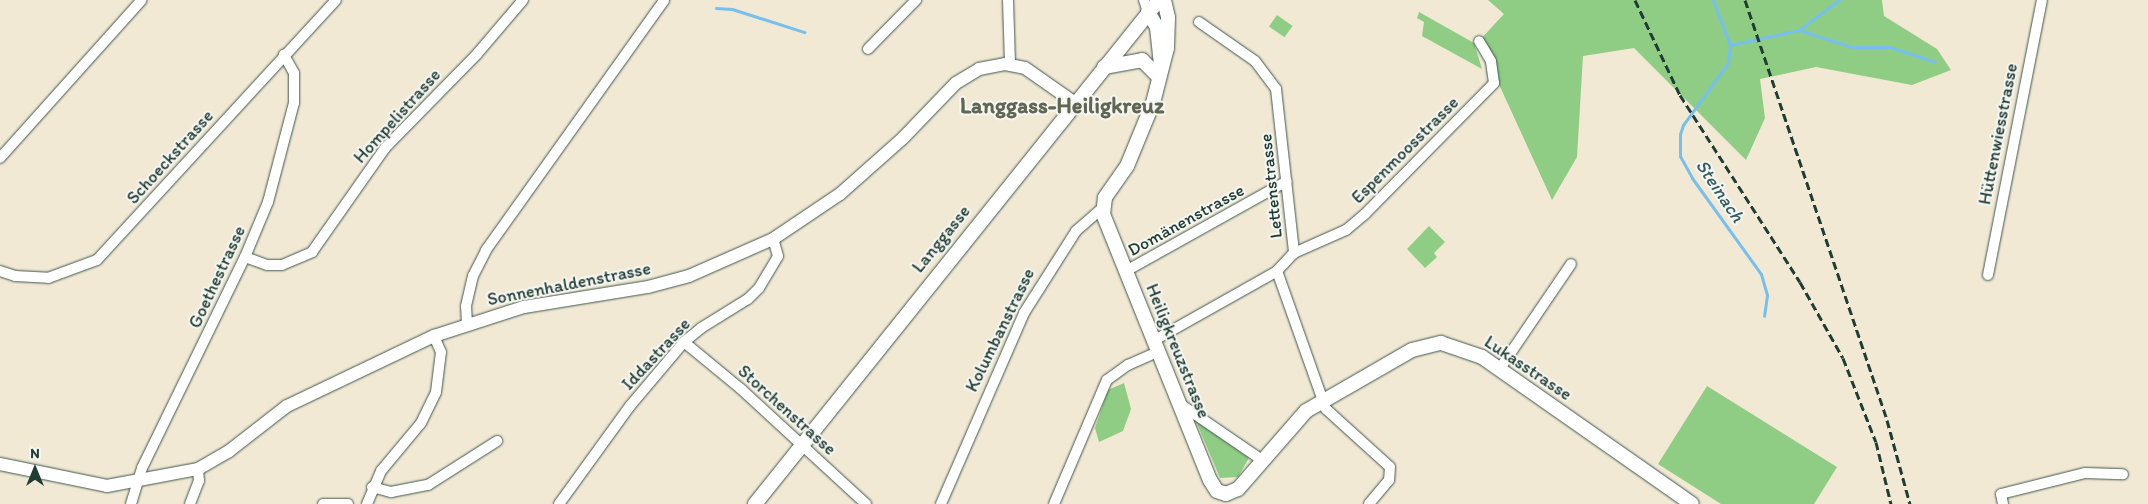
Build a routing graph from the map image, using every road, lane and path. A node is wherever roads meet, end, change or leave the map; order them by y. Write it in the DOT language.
graph roads {
  1 [pos="142,0"];
  2 [pos="336,0"];
  3 [pos="523,0"];
  4 [pos="664,0"];
  5 [pos="916,0"];
  6 [pos="1008,0"];
  7 [pos="1159,0"];
  8 [pos="1164,0"];
  9 [pos="2042,0"];
  10 [pos="1146,6"];
  11 [pos="1199,22"];
  12 [pos="1479,41"];
  13 [pos="868,49"];
  14 [pos="284,55"];
  15 [pos="1161,63"];
  16 [pos="1010,65"];
  17 [pos="1104,67"];
  18 [pos="1159,77"];
  19 [pos="1075,103"];
  20 [pos="0,158"];
  21 [pos="1287,181"];
  22 [pos="1102,208"];
  23 [pos="773,239"];
  24 [pos="1294,254"];
  25 [pos="245,257"];
  26 [pos="1571,264"];
  27 [pos="0,271"];
  28 [pos="1126,271"];
  29 [pos="1277,271"];
  30 [pos="1988,275"];
  31 [pos="467,324"];
  32 [pos="434,336"];
  33 [pos="684,342"];
  34 [pos="1155,346"];
  35 [pos="1499,370"];
  36 [pos="1322,401"];
  37 [pos="1179,404"];
  38 [pos="497,441"];
  39 [pos="803,445"];
  40 [pos="1262,460"];
  41 [pos="0,464"];
  42 [pos="198,469"];
  43 [pos="2123,474"];
  44 [pos="138,482"];
  45 [pos="372,487"];
  46 [pos="1221,499"];
  47 [pos="132,504"];
  48 [pos="190,504"];
  49 [pos="324,504"];
  50 [pos="348,504"];
  51 [pos="367,504"];
  52 [pos="559,504"];
  53 [pos="755,504"];
  54 [pos="866,504"];
  55 [pos="941,504"];
  56 [pos="1054,504"];
  57 [pos="1369,504"];
  58 [pos="1692,504"];
  59 [pos="2003,504"];
  1 -- 20 [label="street"];
  2 -- 14 [label="street, Schoeckstrasse"];
  3 -- 25 [label="street, Hompelistrasse"];
  4 -- 31 [label="street"];
  5 -- 13 [label="street"];
  6 -- 16 [label="street"];
  7 -- 10 [label="main road, Langgasse"];
  8 -- 15 [label="main road, Kolumbanstrasse"];
  9 -- 30 [label="street, Hüttenwiesstrasse"];
  10 -- 15 [label="main road, Kolumbanstrasse"];
  10 -- 17 [label="main road, Langgasse"];
  11 -- 21 [label="street, Lettenstrasse"];
  12 -- 24 [label="street, Espenmoosstrasse"];
  14 -- 25 [label="street, Goethestrasse"];
  14 -- 27 [label="street, Schoeckstrasse"];
  15 -- 18 [label="main road, Kolumbanstrasse"];
  16 -- 19 [label="street, Sonnenhaldenstrasse"];
  16 -- 23 [label="street, Sonnenhaldenstrasse"];
  17 -- 18 [label="main road"];
  17 -- 19 [label="main road, Langgasse"];
  18 -- 22 [label="main road, Kolumbanstrasse"];
  19 -- 39 [label="main road, Langgasse"];
  21 -- 24 [label="street, Lettenstrasse"];
  21 -- 28 [label="street, Domänenstrasse"];
  22 -- 28 [label="main road, Heiligkreuzstrasse"];
  22 -- 55 [label="street, Kolumbanstrasse"];
  23 -- 31 [label="street, Sonnenhaldenstrasse"];
  23 -- 33 [label="street, Iddastrasse"];
  24 -- 29 [label="street, Lettenstrasse"];
  25 -- 44 [label="street, Goethestrasse"];
  26 -- 35 [label="street"];
  28 -- 34 [label="main road, Heiligkreuzstrasse"];
  29 -- 34 [label="street"];
  29 -- 36 [label="street"];
  31 -- 32 [label="street, Sonnenhaldenstrasse"];
  32 -- 42 [label="street, Sonnenhaldenstrasse"];
  32 -- 45 [label="street"];
  33 -- 39 [label="street, Storchenstrasse"];
  33 -- 52 [label="street, Iddastrasse"];
  34 -- 37 [label="main road, Heiligkreuzstrasse"];
  34 -- 56 [label="street"];
  35 -- 36 [label="main road, Lukasstrasse"];
  35 -- 58 [label="main road, Lukasstrasse"];
  36 -- 40 [label="main road, Lukasstrasse"];
  36 -- 57 [label="street"];
  37 -- 40 [label="street"];
  37 -- 46 [label="main road, Heiligkreuzstrasse"];
  38 -- 45 [label="street"];
  39 -- 53 [label="main road, Langgasse"];
  39 -- 54 [label="street, Storchenstrasse"];
  40 -- 46 [label="main road, Lukasstrasse"];
  41 -- 44 [label="street, Sonnenhaldenstrasse"];
  42 -- 44 [label="street, Sonnenhaldenstrasse"];
  42 -- 48 [label="street"];
  43 -- 59 [label="street"];
  44 -- 47 [label="street, Goethestrasse"];
  45 -- 51 [label="street"];
  49 -- 50 [label="street"];
}
